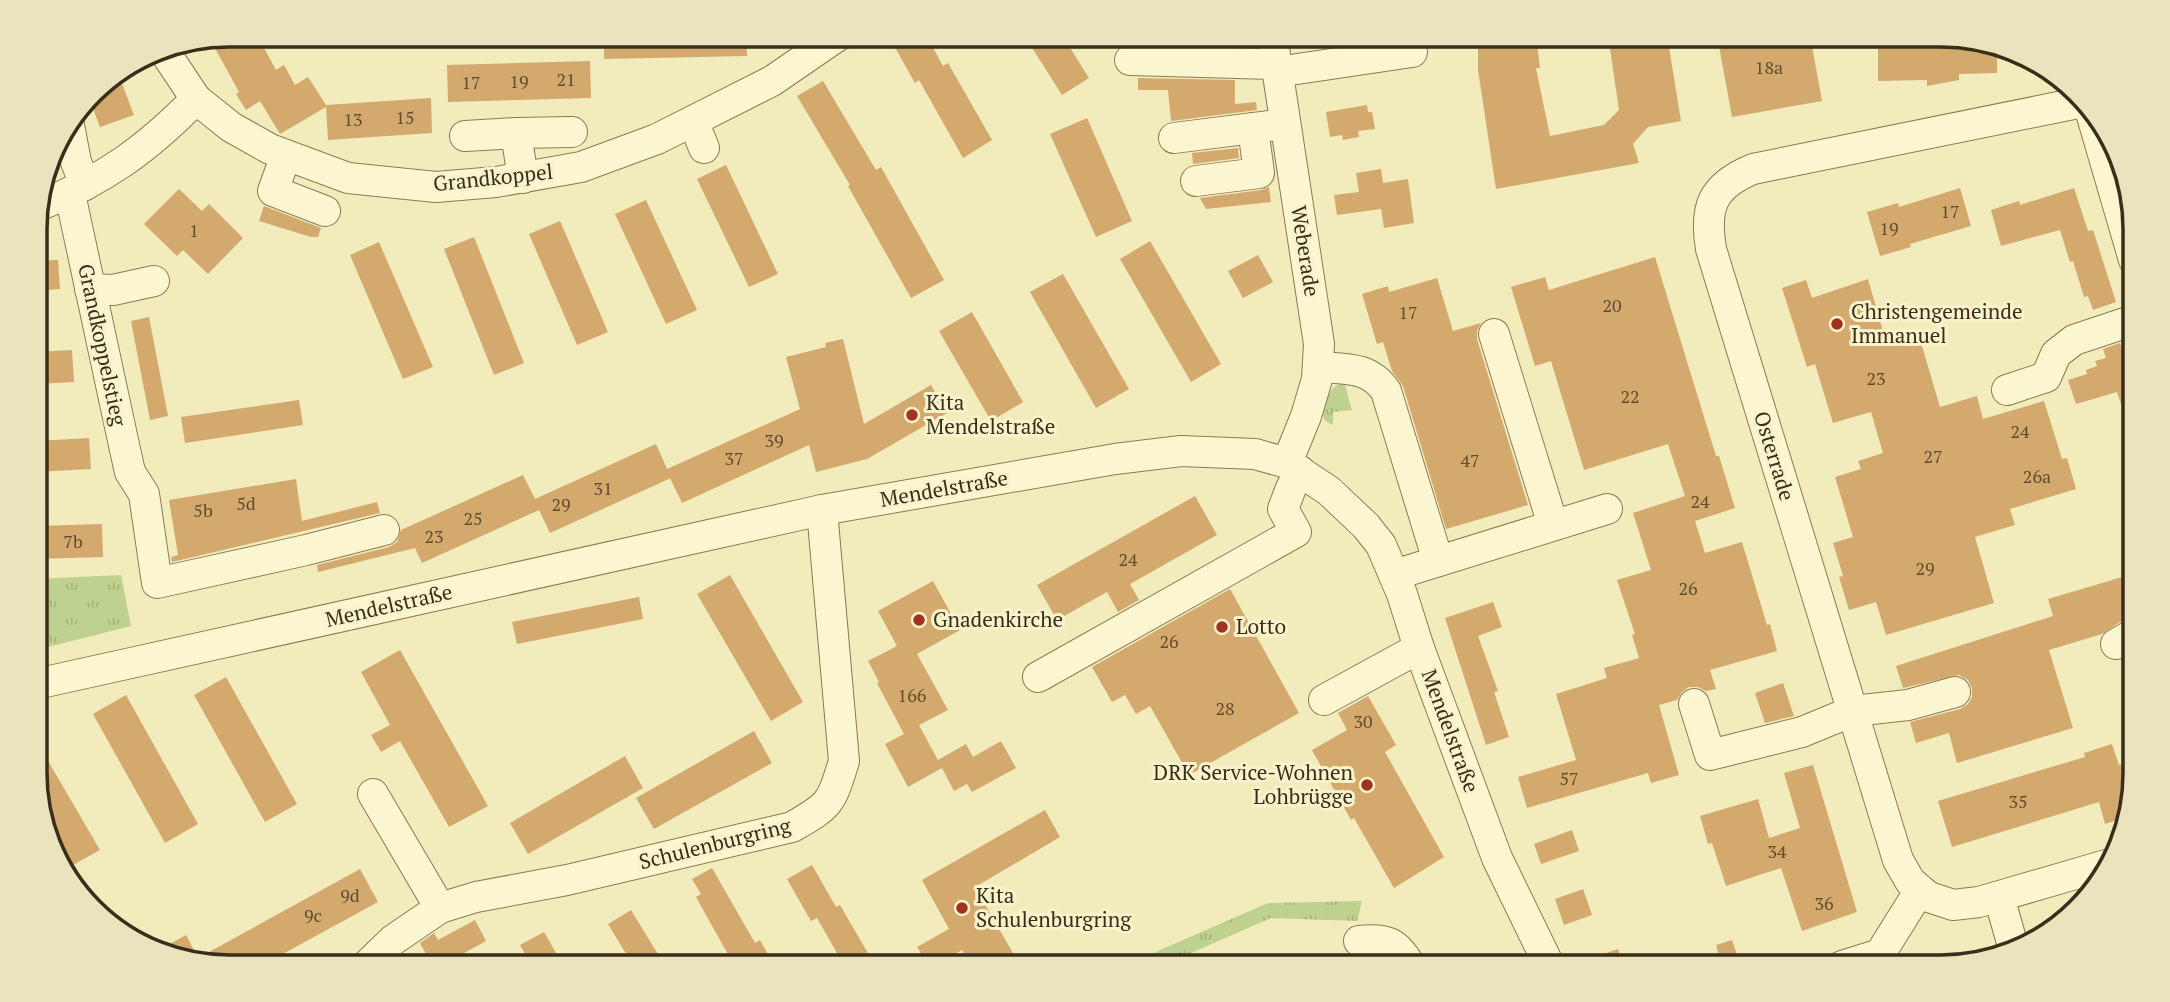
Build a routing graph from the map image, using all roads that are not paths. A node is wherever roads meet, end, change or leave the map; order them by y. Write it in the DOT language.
graph roads {
  1 [pos="1274,47"];
  2 [pos="821,48"];
  3 [pos="1412,52"];
  4 [pos="168,58"];
  5 [pos="1130,60"];
  6 [pos="1277,68"];
  7 [pos="196,99"];
  8 [pos="2073,104"];
  9 [pos="693,121"];
  10 [pos="1285,124"];
  11 [pos="1253,128"];
  12 [pos="572,132"];
  13 [pos="516,133"];
  14 [pos="465,136"];
  15 [pos="1174,138"];
  16 [pos="72,139"];
  17 [pos="2099,140"];
  18 [pos="704,148"];
  19 [pos="286,155"];
  20 [pos="523,177"];
  21 [pos="1196,181"];
  22 [pos="78,190"];
  23 [pos="50,201"];
  24 [pos="325,211"];
  25 [pos="2122,220"];
  26 [pos="154,281"];
  27 [pos="90,289"];
  28 [pos="2123,324"];
  29 [pos="1494,334"];
  30 [pos="1318,367"];
  31 [pos="2007,390"];
  32 [pos="1294,467"];
  33 [pos="1607,509"];
  34 [pos="822,510"];
  35 [pos="1553,525"];
  36 [pos="384,530"];
  37 [pos="1438,561"];
  38 [pos="1394,575"];
  39 [pos="1419,648"];
  40 [pos="1038,677"];
  41 [pos="47,682"];
  42 [pos="1955,692"];
  43 [pos="1324,700"];
  44 [pos="1694,704"];
  45 [pos="1853,711"];
  46 [pos="373,794"];
  47 [pos="2096,867"];
  48 [pos="1920,890"];
  49 [pos="1999,897"];
  50 [pos="440,908"];
  51 [pos="1359,941"];
  52 [pos="2011,941"];
  53 [pos="1402,954"];
  54 [pos="1544,954"];
  55 [pos="1880,954"];
  56 [pos="378,955"];
  1 -- 6 [label="street, Weberade"];
  2 -- 9 [label="street, Grandkoppel"];
  3 -- 6 [label="street"];
  4 -- 7 [label="street, Grandkoppel"];
  5 -- 6 [label="street"];
  6 -- 10 [label="street, Weberade"];
  7 -- 19 [label="street, Grandkoppel"];
  7 -- 22 [label="street"];
  8 -- 45 [label="street, Osterrade"];
  9 -- 18 [label="street"];
  9 -- 20 [label="street, Grandkoppel"];
  10 -- 11 [label="street"];
  10 -- 30 [label="street, Weberade"];
  11 -- 15 [label="street"];
  11 -- 21 [label="street"];
  12 -- 13 [label="street"];
  13 -- 14 [label="street"];
  13 -- 20 [label="street"];
  16 -- 22 [label="street, Grandkoppelstieg"];
  17 -- 25 [label="street"];
  19 -- 20 [label="street, Grandkoppel"];
  19 -- 24 [label="street"];
  22 -- 23 [label="street"];
  22 -- 27 [label="street, Grandkoppelstieg"];
  26 -- 27 [label="street"];
  27 -- 36 [label="street, Grandkoppelstieg"];
  28 -- 31 [label="street"];
  29 -- 35 [label="street"];
  30 -- 32 [label="street, Weberade"];
  30 -- 37 [label="street"];
  32 -- 34 [label="street, Mendelstraße"];
  32 -- 38 [label="street, Mendelstraße"];
  32 -- 40 [label="street, Weberade"];
  33 -- 35 [label="street"];
  34 -- 41 [label="street, Mendelstraße"];
  34 -- 50 [label="street, Schulenburgring"];
  35 -- 37 [label="street"];
  37 -- 38 [label="street"];
  38 -- 39 [label="street, Mendelstraße"];
  39 -- 43 [label="street"];
  39 -- 54 [label="street, Mendelstraße"];
  42 -- 45 [label="street"];
  44 -- 45 [label="street"];
  45 -- 48 [label="street, Osterrade"];
  46 -- 50 [label="street"];
  47 -- 49 [label="street, Osterrade"];
  48 -- 49 [label="street, Osterrade"];
  48 -- 55 [label="street"];
  49 -- 52 [label="street"];
  50 -- 56 [label="street, Schulenburgring"];
  51 -- 53 [label="street"];
}
